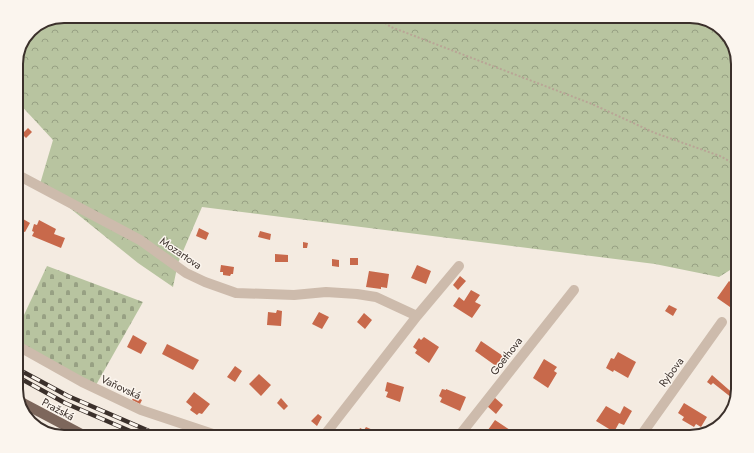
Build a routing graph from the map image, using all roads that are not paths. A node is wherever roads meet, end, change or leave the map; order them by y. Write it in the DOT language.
graph roads {
  1 [pos="23,178"];
  2 [pos="459,266"];
  3 [pos="574,290"];
  4 [pos="416,316"];
  5 [pos="722,322"];
  6 [pos="23,349"];
  7 [pos="26,405"];
  8 [pos="74,430"];
  9 [pos="201,430"];
  10 [pos="328,430"];
  11 [pos="464,430"];
  12 [pos="645,430"];
  1 -- 4 [label="street, Mozartova"];
  2 -- 4 [label="street"];
  3 -- 11 [label="street, Goethova"];
  4 -- 10 [label="street"];
  5 -- 12 [label="street, Rybova"];
  6 -- 9 [label="street, Vaňovská"];
  7 -- 8 [label="main road, Pražská"];
}
